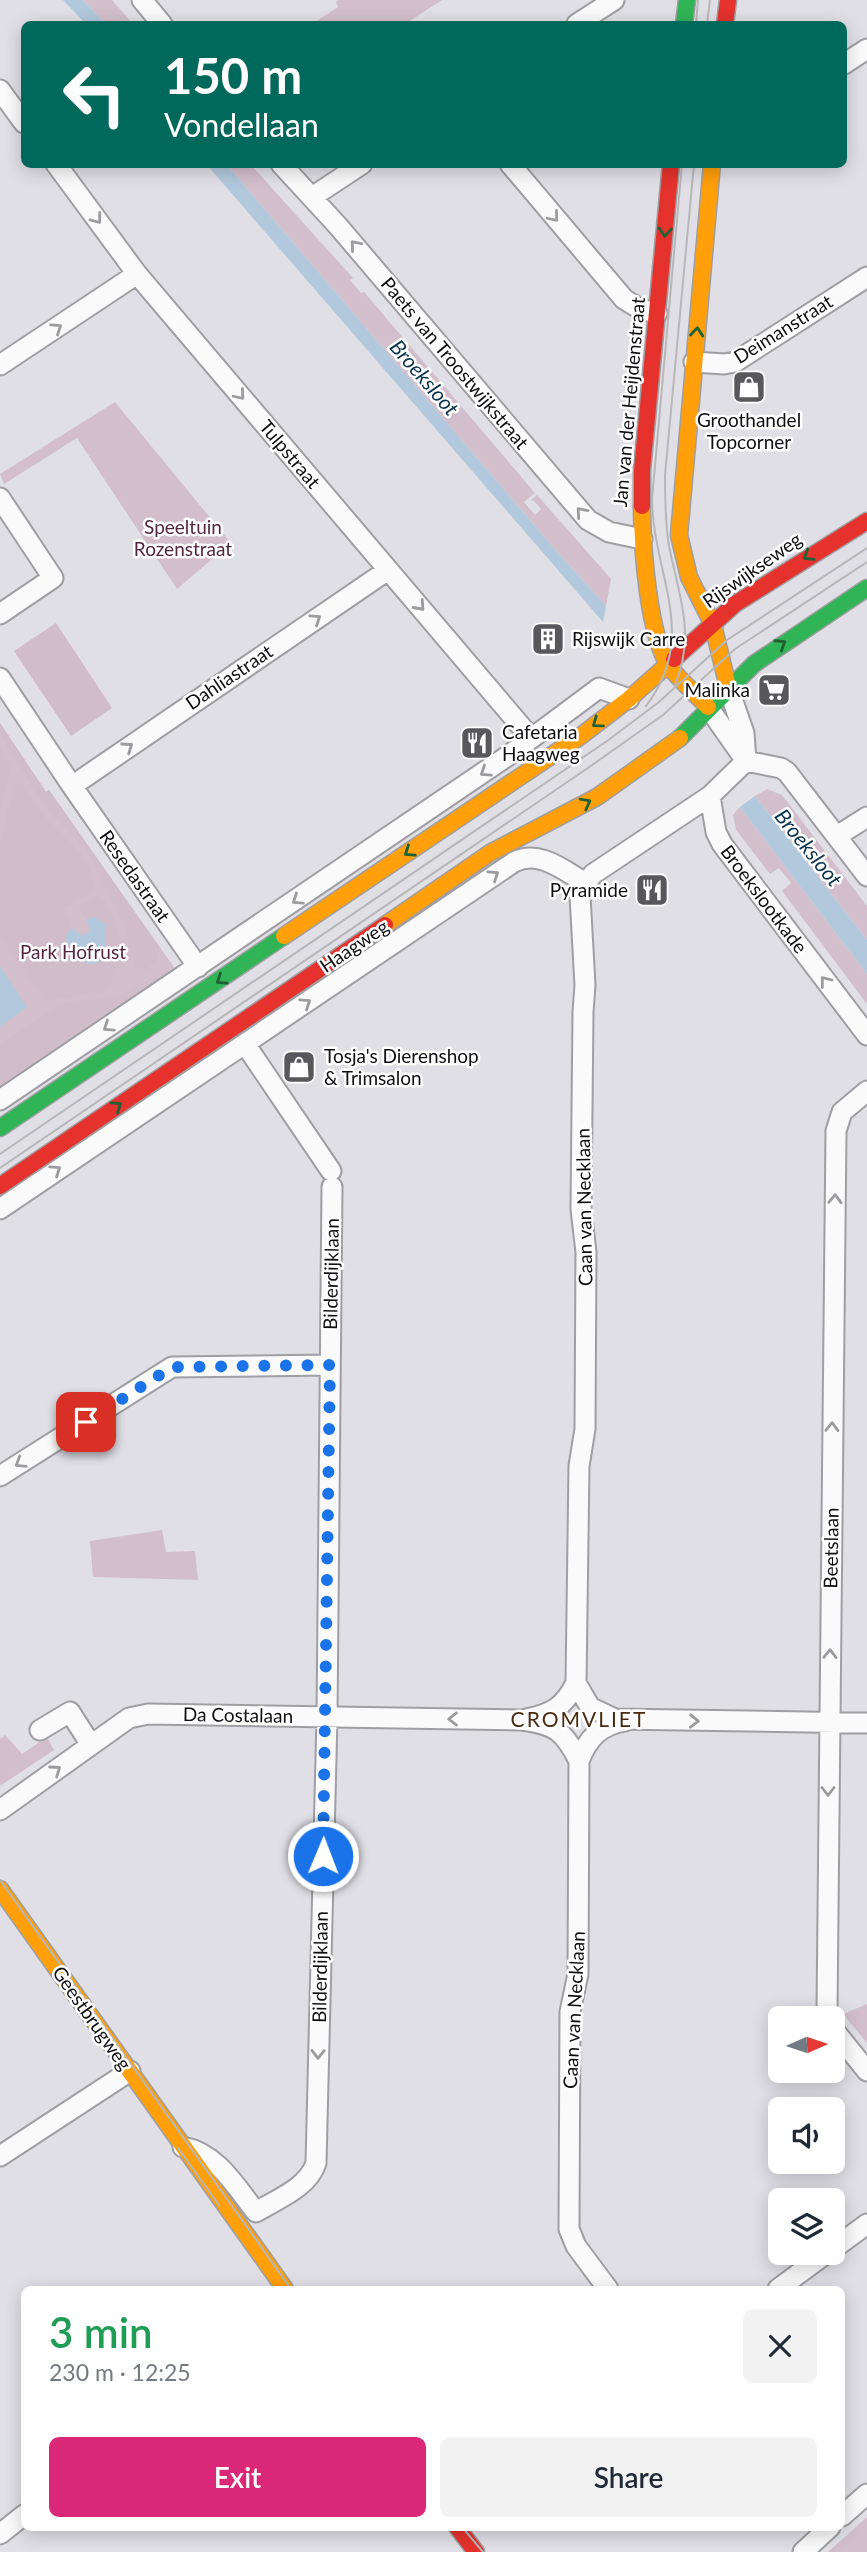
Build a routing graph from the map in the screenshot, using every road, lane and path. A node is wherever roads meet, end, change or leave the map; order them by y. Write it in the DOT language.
graph roads {
  1 [pos="142,0"];
  2 [pos="614,0"];
  3 [pos="687,0"];
  4 [pos="728,0"];
  5 [pos="160,21"];
  6 [pos="582,21"];
  7 [pos="684,21"];
  8 [pos="725,21"];
  9 [pos="867,48"];
  10 [pos="847,62"];
  11 [pos="0,90"];
  12 [pos="21,119"];
  13 [pos="59,168"];
  14 [pos="285,168"];
  15 [pos="356,168"];
  16 [pos="513,168"];
  17 [pos="671,168"];
  18 [pos="712,168"];
  19 [pos="312,197"];
  20 [pos="137,274"];
  21 [pos="867,277"];
  22 [pos="657,313"];
  23 [pos="694,362"];
  24 [pos="0,365"];
  25 [pos="0,499"];
  26 [pos="867,521"];
  27 [pos="642,539"];
  28 [pos="388,570"];
  29 [pos="867,588"];
  30 [pos="0,614"];
  31 [pos="712,622"];
  32 [pos="668,664"];
  33 [pos="4,685"];
  34 [pos="728,687"];
  35 [pos="629,699"];
  36 [pos="708,707"];
  37 [pos="531,738"];
  38 [pos="746,761"];
  39 [pos="72,786"];
  40 [pos="709,796"];
  41 [pos="867,817"];
  42 [pos="837,836"];
  43 [pos="867,876"];
  44 [pos="586,883"];
  45 [pos="198,967"];
  46 [pos="867,1035"];
  47 [pos="245,1044"];
  48 [pos="867,1091"];
  49 [pos="0,1100"];
  50 [pos="0,1128"];
  51 [pos="0,1186"];
  52 [pos="0,1209"];
  53 [pos="330,1365"];
  54 [pos="0,1476"];
  55 [pos="576,1683"];
  56 [pos="327,1717"];
  57 [pos="521,1720"];
  58 [pos="625,1721"];
  59 [pos="829,1723"];
  60 [pos="867,1723"];
  61 [pos="40,1730"];
  62 [pos="91,1745"];
  63 [pos="579,1761"];
  64 [pos="0,1810"];
  65 [pos="0,1889"];
  66 [pos="827,2006"];
  67 [pos="845,2044"];
  68 [pos="130,2071"];
  69 [pos="867,2071"];
  70 [pos="183,2147"];
  71 [pos="0,2156"];
  72 [pos="256,2212"];
  73 [pos="867,2224"];
  74 [pos="845,2240"];
  75 [pos="810,2265"];
  76 [pos="283,2286"];
  77 [pos="606,2286"];
  78 [pos="782,2286"];
  79 [pos="867,2494"];
  80 [pos="845,2513"];
  81 [pos="21,2517"];
  82 [pos="460,2531"];
  83 [pos="826,2531"];
  84 [pos="0,2534"];
  85 [pos="476,2552"];
  86 [pos="803,2552"];
  1 -- 5 [label="street"];
  2 -- 6 [label="street"];
  3 -- 7 [label="main road"];
  4 -- 8 [label="main road"];
  9 -- 10 [label="street"];
  11 -- 12 [label="street"];
  13 -- 20 [label="street, Tulpstraat, one-way"];
  14 -- 19 [label="street, Paets van Troostwijkstraat"];
  15 -- 19 [label="street"];
  16 -- 22 [label="street, one-way"];
  17 -- 22 [label="main road, Jan van der Heijdenstraat, one-way"];
  23 -- 18 [label="main road, one-way"];
  27 -- 19 [label="street, Paets van Troostwijkstraat, one-way"];
  24 -- 20 [label="street, one-way"];
  20 -- 28 [label="street, Tulpstraat, one-way"];
  21 -- 23 [label="street, Deimanstraat"];
  22 -- 27 [label="main road, Jan van der Heijdenstraat"];
  23 -- 31 [label="main road"];
  25 -- 30 [label="street"];
  26 -- 31 [label="main road, Rijswijkseweg, one-way"];
  27 -- 32 [label="main road, Jan van der Heijdenstraat"];
  28 -- 37 [label="street, Tulpstraat, one-way"];
  39 -- 28 [label="street, Dahliastraat, one-way"];
  34 -- 29 [label="main road, one-way"];
  31 -- 32 [label="main road, Rijswijkseweg"];
  31 -- 34 [label="main road"];
  32 -- 35 [label="main road"];
  32 -- 36 [label="main road, Jan van der Heijdenstraat"];
  33 -- 39 [label="street, Resedastraat"];
  34 -- 36 [label="main road"];
  34 -- 38 [label="street"];
  35 -- 37 [label="street"];
  35 -- 50 [label="main road, one-way"];
  36 -- 38 [label="street"];
  51 -- 36 [label="main road, Haagweg, one-way"];
  37 -- 45 [label="street, one-way"];
  38 -- 40 [label="street"];
  38 -- 42 [label="street"];
  39 -- 45 [label="street, Resedastraat"];
  40 -- 44 [label="street"];
  46 -- 40 [label="street, Broekslootkade, one-way"];
  41 -- 42 [label="street"];
  42 -- 43 [label="street"];
  47 -- 44 [label="street, Haagweg, one-way"];
  44 -- 55 [label="street, Caan van Necklaan"];
  45 -- 49 [label="street, one-way"];
  52 -- 47 [label="street, Haagweg, one-way"];
  47 -- 53 [label="street, Bilderdijklaan"];
  59 -- 48 [label="street, Beetslaan, one-way"];
  53 -- 54 [label="street, one-way"];
  53 -- 56 [label="street, Bilderdijklaan"];
  55 -- 57 [label="street, Da Costalaan"];
  55 -- 58 [label="street"];
  57 -- 56 [label="street, Da Costalaan, one-way"];
  56 -- 62 [label="street, Da Costalaan"];
  56 -- 72 [label="street, Bilderdijklaan, one-way"];
  57 -- 63 [label="street, Da Costalaan"];
  58 -- 59 [label="street, one-way"];
  58 -- 63 [label="street"];
  59 -- 60 [label="street"];
  59 -- 66 [label="street, Beetslaan, one-way"];
  61 -- 62 [label="street"];
  64 -- 62 [label="street, Da Costalaan, one-way"];
  63 -- 77 [label="street, Caan van Necklaan"];
  65 -- 68 [label="main road, Geestbrugweg"];
  67 -- 69 [label="street"];
  68 -- 70 [label="main road, Geestbrugweg"];
  68 -- 71 [label="street"];
  70 -- 72 [label="street, Geestbrugweg"];
  70 -- 76 [label="main road, Geestbrugweg"];
  73 -- 74 [label="street"];
  75 -- 78 [label="street"];
  79 -- 80 [label="street"];
  81 -- 84 [label="street"];
  82 -- 85 [label="main road"];
  83 -- 86 [label="street"];
}
